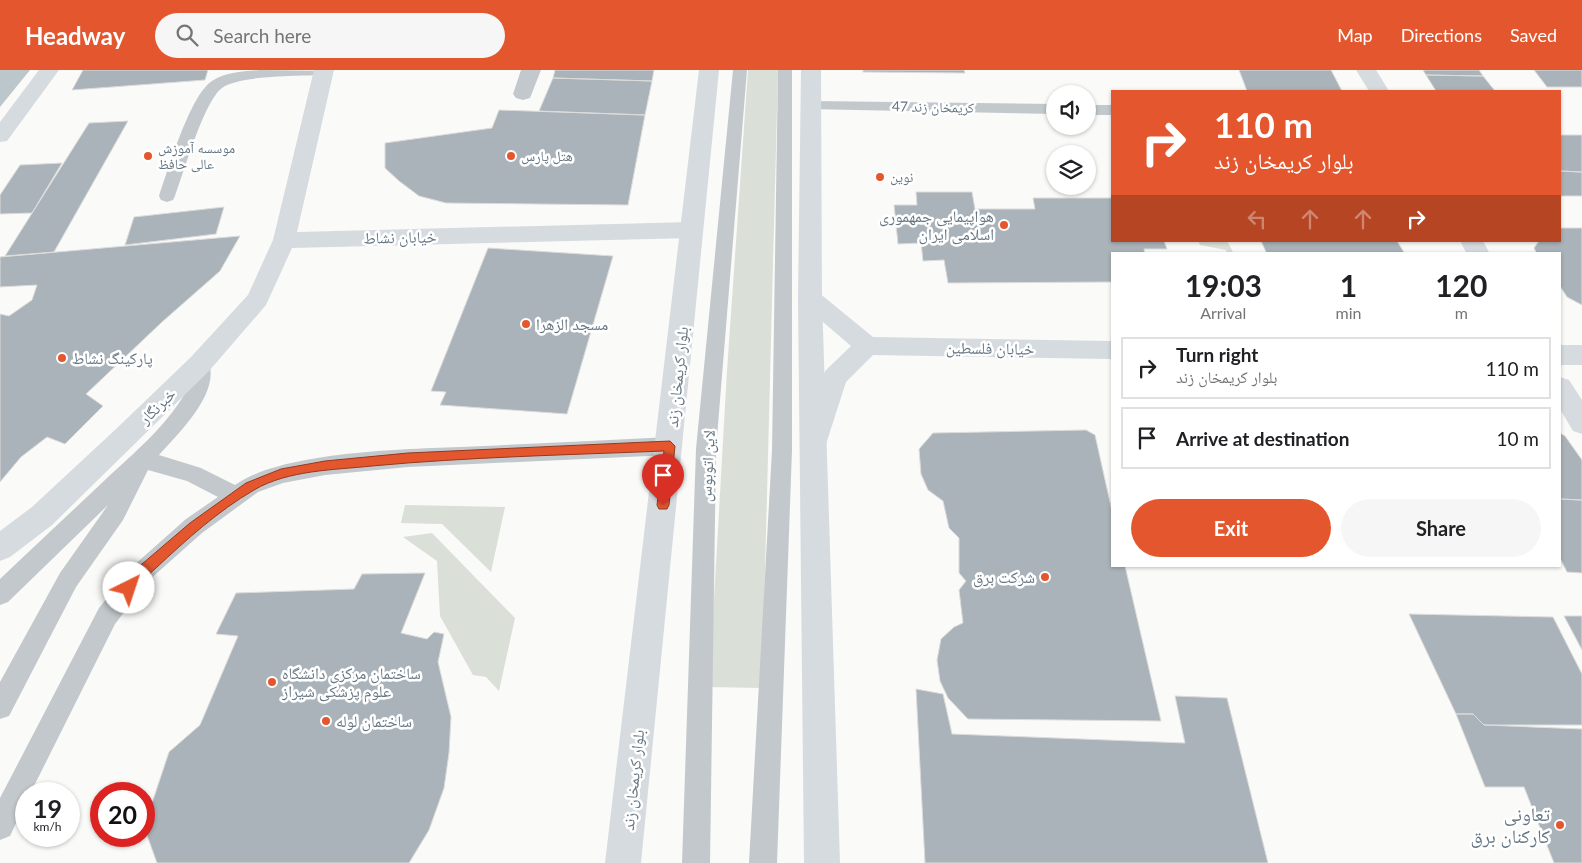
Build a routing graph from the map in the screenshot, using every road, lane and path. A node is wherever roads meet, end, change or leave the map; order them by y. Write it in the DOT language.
graph roads {
  1 [pos="49,70"];
  2 [pos="324,70"];
  3 [pos="531,70"];
  4 [pos="709,70"];
  5 [pos="740,70"];
  6 [pos="785,70"];
  7 [pos="812,70"];
  8 [pos="1366,70"];
  9 [pos="1378,90"];
  10 [pos="522,94"];
  11 [pos="812,106"];
  12 [pos="1046,109"];
  13 [pos="1096,110"];
  14 [pos="1111,110"];
  15 [pos="0,136"];
  16 [pos="166,196"];
  17 [pos="691,230"];
  18 [pos="284,240"];
  19 [pos="810,298"];
  20 [pos="866,346"];
  21 [pos="1111,350"];
  22 [pos="1561,355"];
  23 [pos="1582,355"];
  24 [pos="200,364"];
  25 [pos="1561,389"];
  26 [pos="1582,423"];
  27 [pos="813,443"];
  28 [pos="670,446"];
  29 [pos="142,459"];
  30 [pos="236,496"];
  31 [pos="0,548"];
  32 [pos="0,594"];
  33 [pos="0,707"];
  34 [pos="0,826"];
  35 [pos="624,863"];
  36 [pos="696,863"];
  37 [pos="763,863"];
  38 [pos="822,863"];
  1 -- 15 [label="main road"];
  2 -- 16 [label="lane"];
  2 -- 18 [label="main road"];
  3 -- 10 [label="street"];
  4 -- 17 [label="main road, بلوار کریمخان زند"];
  5 -- 36 [label="lane, لاین اتوبوس"];
  6 -- 37 [label="lane"];
  7 -- 11 [label="main road"];
  8 -- 9 [label="main road"];
  11 -- 12 [label="lane, 47 کریمخان زند"];
  11 -- 19 [label="main road"];
  13 -- 14 [label="lane"];
  17 -- 18 [label="main road, خیابان نشاط"];
  17 -- 28 [label="main road, بلوار کریمخان زند"];
  18 -- 24 [label="main road, خبرنگار"];
  19 -- 20 [label="main road"];
  19 -- 27 [label="main road"];
  20 -- 21 [label="main road, خیابان فلسطین"];
  20 -- 27 [label="main road"];
  22 -- 23 [label="main road"];
  24 -- 29 [label="lane"];
  24 -- 31 [label="main road, خبرنگار"];
  25 -- 26 [label="main road"];
  27 -- 38 [label="main road"];
  28 -- 30 [label="lane"];
  28 -- 35 [label="main road, بلوار کریمخان زند"];
  29 -- 30 [label="lane"];
  29 -- 32 [label="lane"];
  29 -- 33 [label="lane"];
  30 -- 34 [label="lane"];
}
